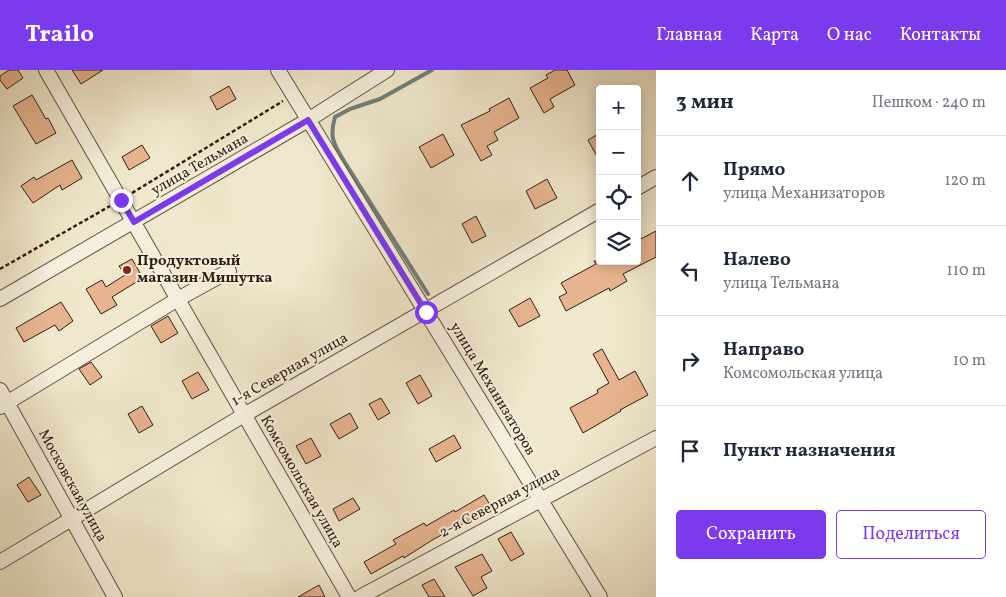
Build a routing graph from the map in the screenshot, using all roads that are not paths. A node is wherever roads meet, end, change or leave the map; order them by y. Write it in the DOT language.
graph roads {
  1 [pos="46,70"];
  2 [pos="278,70"];
  3 [pos="388,70"];
  4 [pos="308,120"];
  5 [pos="656,177"];
  6 [pos="641,186"];
  7 [pos="596,212"];
  8 [pos="134,222"];
  9 [pos="229,271"];
  10 [pos="0,298"];
  11 [pos="178,299"];
  12 [pos="426,312"];
  13 [pos="0,390"];
  14 [pos="4,405"];
  15 [pos="244,415"];
  16 [pos="656,438"];
  17 [pos="540,500"];
  18 [pos="72,520"];
  19 [pos="0,562"];
  20 [pos="115,597"];
  21 [pos="349,597"];
  22 [pos="360,597"];
  23 [pos="600,597"];
  1 -- 8 [label="street, Комсомольская улица"];
  2 -- 4 [label="street, улица Механизаторов"];
  3 -- 4 [label="street, улица Тельмана"];
  4 -- 8 [label="street, улица Тельмана"];
  4 -- 12 [label="street, улица Механизаторов"];
  5 -- 6 [label="street"];
  7 -- 12 [label="street, 1-я Северная улица"];
  8 -- 10 [label="street, улица Тельмана"];
  8 -- 11 [label="street, Комсомольская улица"];
  9 -- 11 [label="street"];
  11 -- 14 [label="street"];
  11 -- 15 [label="street, Комсомольская улица"];
  12 -- 15 [label="street, 1-я Северная улица"];
  12 -- 17 [label="street, улица Механизаторов"];
  13 -- 14 [label="street, Московская улица"];
  14 -- 18 [label="street, Московская улица"];
  15 -- 18 [label="street, 1-я Северная улица"];
  15 -- 21 [label="street, Комсомольская улица"];
  16 -- 17 [label="street, 2-я Северная улица"];
  17 -- 22 [label="street, 2-я Северная улица"];
  17 -- 23 [label="street, улица Механизаторов"];
  18 -- 19 [label="street, 1-я Северная улица"];
  18 -- 20 [label="street, Московская улица"];
}
